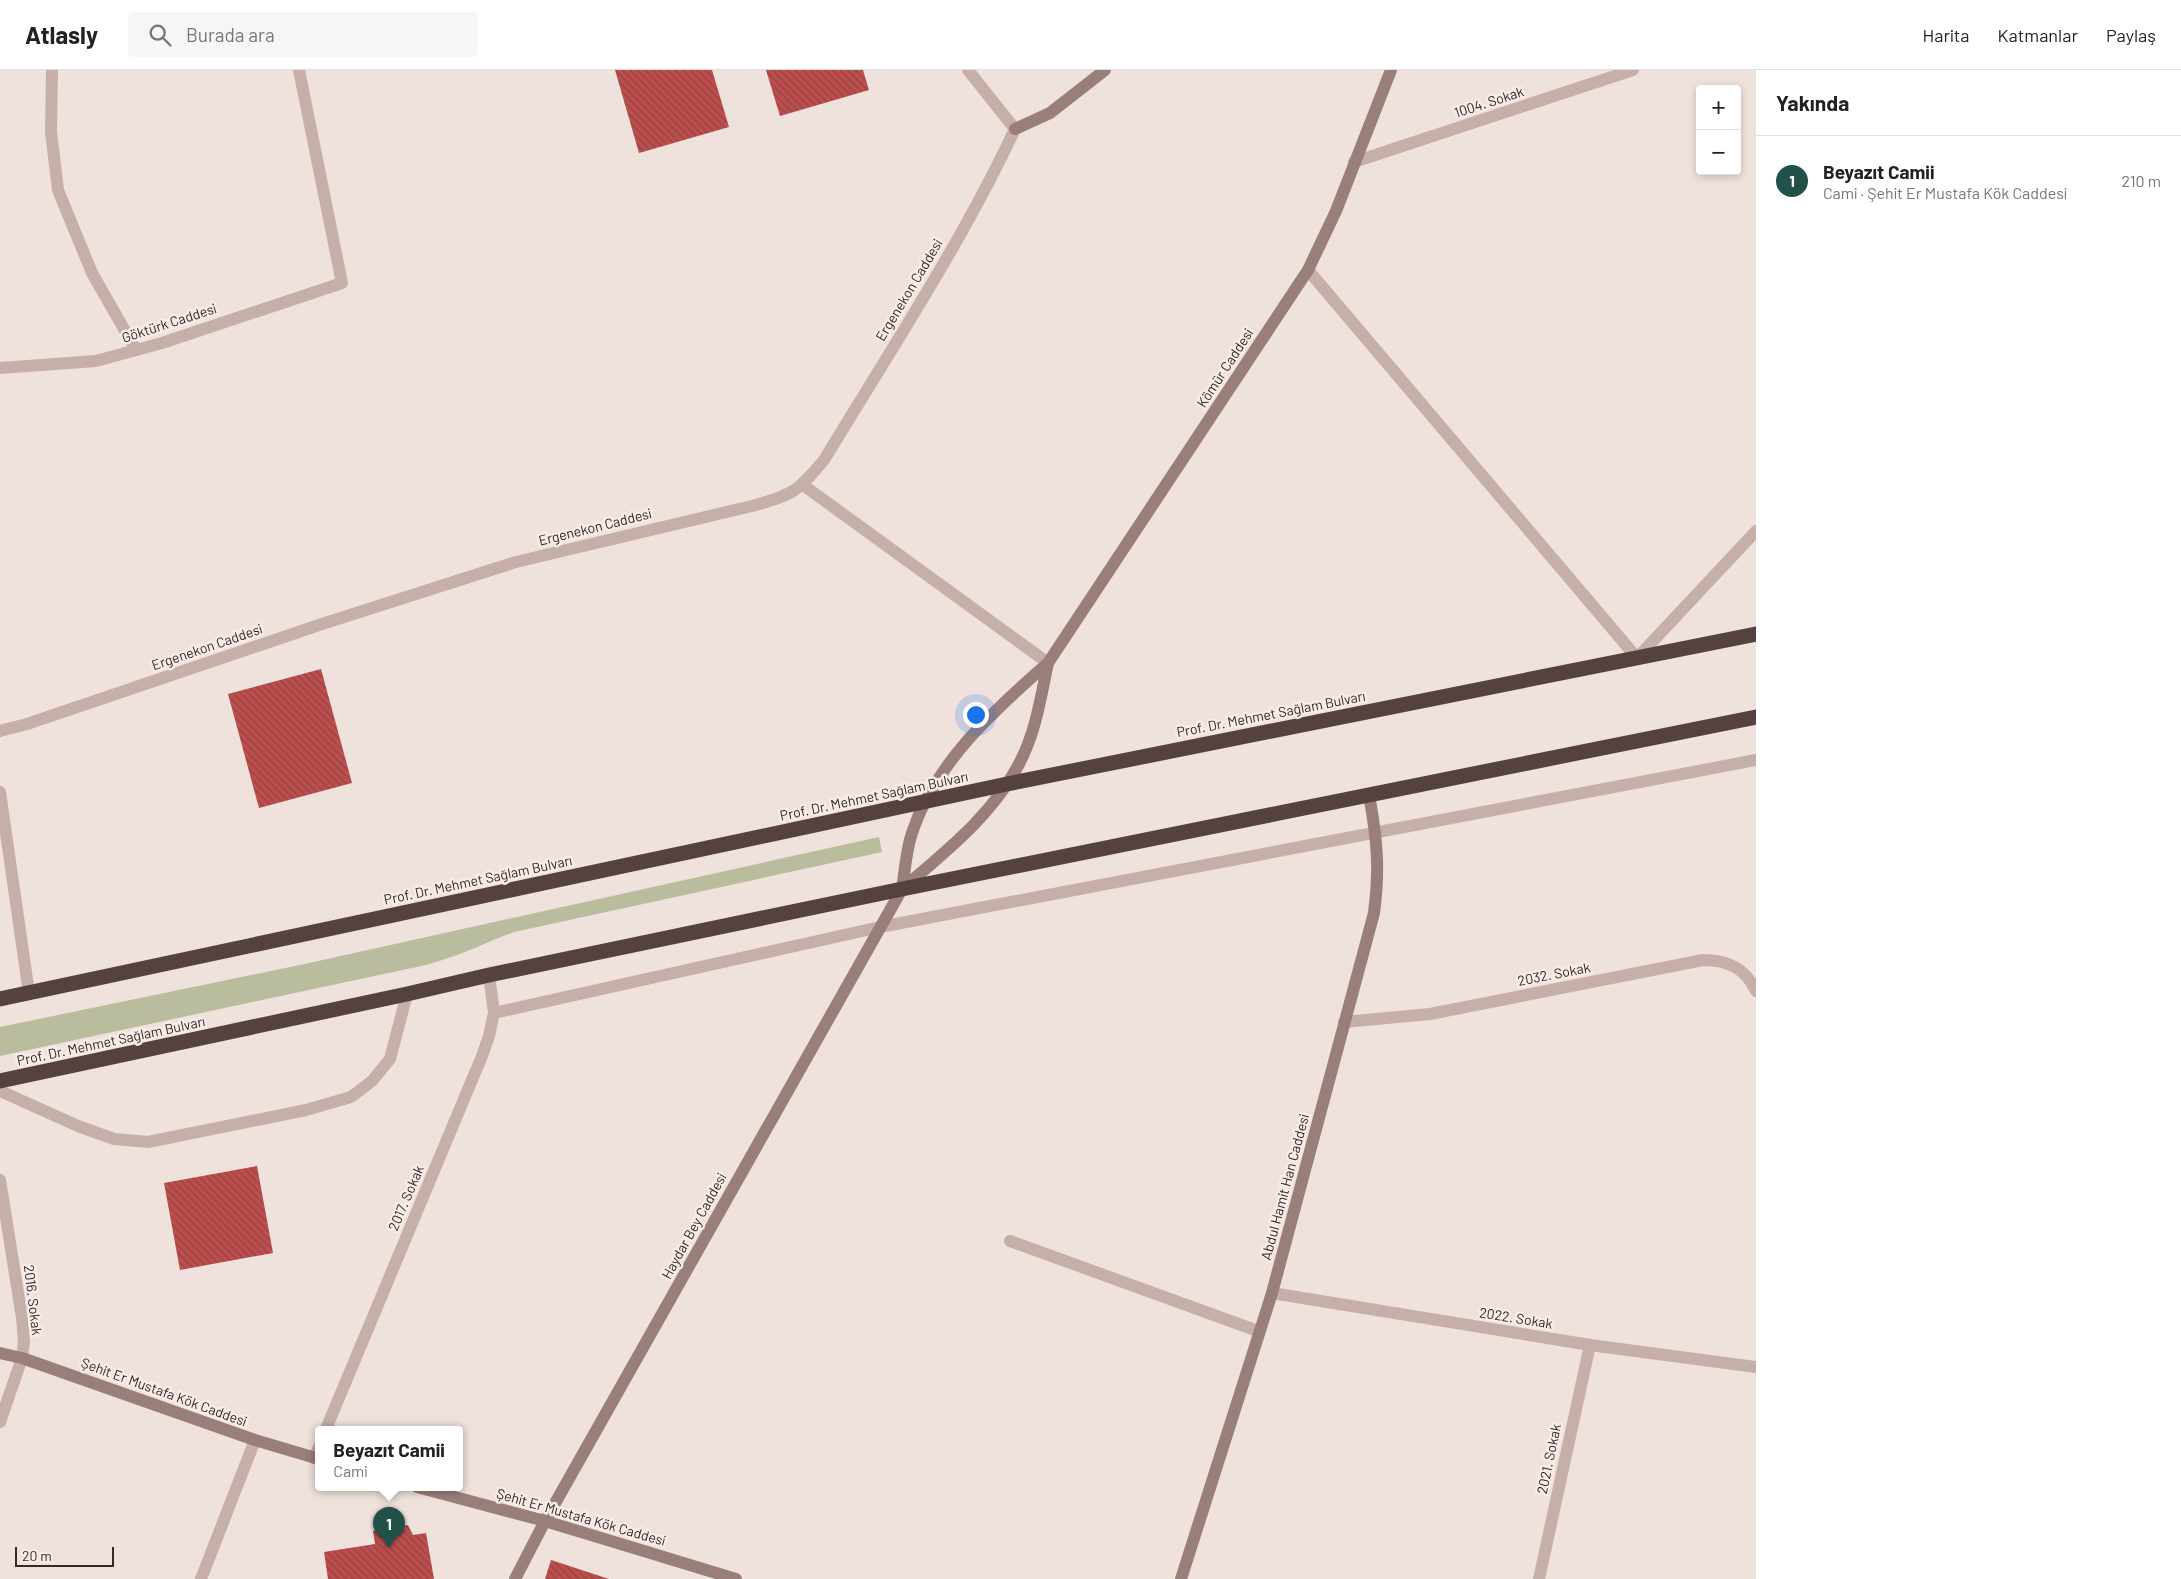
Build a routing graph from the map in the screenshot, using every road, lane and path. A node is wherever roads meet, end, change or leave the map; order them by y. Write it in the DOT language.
graph roads {
  1 [pos="52,70"];
  2 [pos="300,70"];
  3 [pos="968,70"];
  4 [pos="1105,70"];
  5 [pos="1391,70"];
  6 [pos="1633,70"];
  7 [pos="1015,129"];
  8 [pos="1354,162"];
  9 [pos="1308,270"];
  10 [pos="136,350"];
  11 [pos="0,368"];
  12 [pos="803,485"];
  13 [pos="1756,531"];
  14 [pos="1756,634"];
  15 [pos="1637,658"];
  16 [pos="1048,663"];
  17 [pos="1756,718"];
  18 [pos="0,731"];
  19 [pos="1756,760"];
  20 [pos="1007,784"];
  21 [pos="0,792"];
  22 [pos="1369,795"];
  23 [pos="923,802"];
  24 [pos="1376,833"];
  25 [pos="902,889"];
  26 [pos="880,927"];
  27 [pos="488,975"];
  28 [pos="1756,991"];
  29 [pos="29,993"];
  30 [pos="407,994"];
  31 [pos="0,998"];
  32 [pos="494,1012"];
  33 [pos="1344,1022"];
  34 [pos="0,1081"];
  35 [pos="0,1091"];
  36 [pos="0,1180"];
  37 [pos="1010,1241"];
  38 [pos="1272,1293"];
  39 [pos="1258,1331"];
  40 [pos="1590,1345"];
  41 [pos="0,1352"];
  42 [pos="22,1358"];
  43 [pos="1756,1367"];
  44 [pos="0,1422"];
  45 [pos="327,1426"];
  46 [pos="255,1440"];
  47 [pos="315,1454"];
  48 [pos="432,1491"];
  49 [pos="545,1521"];
  50 [pos="201,1579"];
  51 [pos="515,1579"];
  52 [pos="736,1579"];
  53 [pos="1180,1579"];
  54 [pos="1539,1579"];
  1 -- 10 [label="street"];
  2 -- 10 [label="street, Göktürk Caddesi"];
  3 -- 7 [label="street"];
  4 -- 7 [label="street"];
  5 -- 8 [label="street, Kömür Caddesi"];
  6 -- 8 [label="street, 1004. Sokak"];
  7 -- 12 [label="street, Ergenekon Caddesi"];
  8 -- 9 [label="street, Kömür Caddesi"];
  9 -- 15 [label="street"];
  9 -- 16 [label="street, Kömür Caddesi"];
  10 -- 11 [label="street, Göktürk Caddesi"];
  12 -- 16 [label="street"];
  12 -- 18 [label="street, Ergenekon Caddesi"];
  13 -- 15 [label="street"];
  14 -- 15 [label="highway, Prof. Dr. Mehmet Sağlam Bulvarı"];
  15 -- 20 [label="highway, Prof. Dr. Mehmet Sağlam Bulvarı"];
  16 -- 20 [label="street"];
  16 -- 23 [label="street"];
  17 -- 22 [label="highway, Prof. Dr. Mehmet Sağlam Bulvarı"];
  19 -- 24 [label="street"];
  20 -- 23 [label="highway, Prof. Dr. Mehmet Sağlam Bulvarı"];
  20 -- 25 [label="street"];
  21 -- 29 [label="street"];
  22 -- 24 [label="street, Abdul Hamit Han Caddesi"];
  22 -- 25 [label="highway, Prof. Dr. Mehmet Sağlam Bulvarı"];
  23 -- 25 [label="street"];
  23 -- 29 [label="highway, Prof. Dr. Mehmet Sağlam Bulvarı"];
  24 -- 26 [label="street"];
  24 -- 33 [label="street, Abdul Hamit Han Caddesi"];
  25 -- 26 [label="street, Haydar Bey Caddesi"];
  25 -- 27 [label="highway, Prof. Dr. Mehmet Sağlam Bulvarı"];
  26 -- 32 [label="street"];
  26 -- 49 [label="street, Haydar Bey Caddesi"];
  27 -- 30 [label="highway, Prof. Dr. Mehmet Sağlam Bulvarı"];
  27 -- 32 [label="street, 2017. Sokak"];
  28 -- 33 [label="street, 2032. Sokak"];
  29 -- 31 [label="highway, Prof. Dr. Mehmet Sağlam Bulvarı"];
  30 -- 34 [label="highway, Prof. Dr. Mehmet Sağlam Bulvarı"];
  30 -- 35 [label="street"];
  32 -- 45 [label="street, 2017. Sokak"];
  33 -- 38 [label="street, Abdul Hamit Han Caddesi"];
  36 -- 42 [label="street, 2016. Sokak"];
  37 -- 39 [label="street"];
  38 -- 39 [label="street, Abdul Hamit Han Caddesi"];
  38 -- 40 [label="street, 2022. Sokak"];
  39 -- 53 [label="street, Abdul Hamit Han Caddesi"];
  40 -- 43 [label="street, 2022. Sokak"];
  40 -- 54 [label="street, 2021. Sokak"];
  41 -- 42 [label="street, Şehit Er Mustafa Kök Caddesi"];
  42 -- 44 [label="street, 2016. Sokak"];
  42 -- 46 [label="street, Şehit Er Mustafa Kök Caddesi"];
  46 -- 47 [label="street, Şehit Er Mustafa Kök Caddesi"];
  46 -- 50 [label="street"];
  48 -- 49 [label="street, Şehit Er Mustafa Kök Caddesi"];
  49 -- 51 [label="street, Haydar Bey Caddesi"];
  49 -- 52 [label="street, Şehit Er Mustafa Kök Caddesi"];
}
